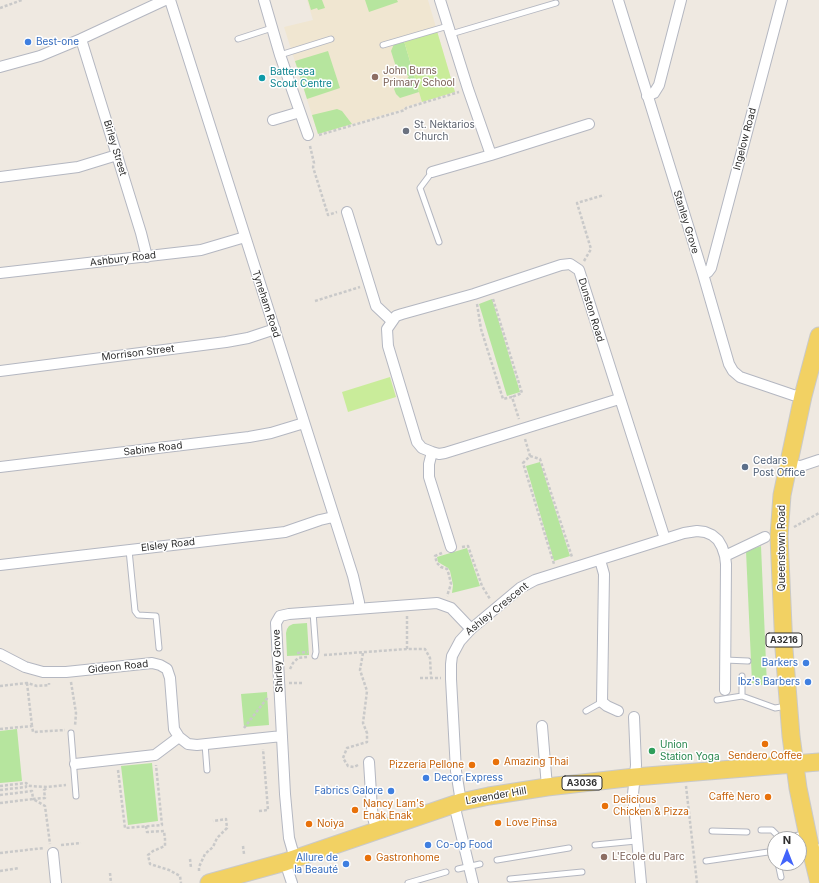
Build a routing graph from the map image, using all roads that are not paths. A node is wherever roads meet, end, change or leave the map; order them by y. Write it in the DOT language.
graph roads {
  1 [pos="164,0"];
  2 [pos="170,0"];
  3 [pos="264,0"];
  4 [pos="440,0"];
  5 [pos="618,0"];
  6 [pos="682,0"];
  7 [pos="782,0"];
  8 [pos="556,3"];
  9 [pos="272,28"];
  10 [pos="450,30"];
  11 [pos="81,39"];
  12 [pos="238,39"];
  13 [pos="331,39"];
  14 [pos="383,45"];
  15 [pos="280,55"];
  16 [pos="0,68"];
  17 [pos="647,96"];
  18 [pos="300,112"];
  19 [pos="273,120"];
  20 [pos="589,124"];
  21 [pos="308,135"];
  22 [pos="117,155"];
  23 [pos="490,155"];
  24 [pos="432,172"];
  25 [pos="0,177"];
  26 [pos="347,212"];
  27 [pos="245,237"];
  28 [pos="439,242"];
  29 [pos="147,257"];
  30 [pos="0,273"];
  31 [pos="703,274"];
  32 [pos="392,321"];
  33 [pos="274,329"];
  34 [pos="819,336"];
  35 [pos="0,371"];
  36 [pos="803,396"];
  37 [pos="619,399"];
  38 [pos="304,423"];
  39 [pos="432,452"];
  40 [pos="819,460"];
  41 [pos="788,465"];
  42 [pos="0,467"];
  43 [pos="333,517"];
  44 [pos="765,537"];
  45 [pos="665,539"];
  46 [pos="451,549"];
  47 [pos="129,550"];
  48 [pos="725,556"];
  49 [pos="600,560"];
  50 [pos="0,565"];
  51 [pos="359,608"];
  52 [pos="313,612"];
  53 [pos="471,629"];
  54 [pos="159,648"];
  55 [pos="0,654"];
  56 [pos="315,656"];
  57 [pos="725,660"];
  58 [pos="748,661"];
  59 [pos="742,676"];
  60 [pos="724,690"];
  61 [pos="742,696"];
  62 [pos="718,700"];
  63 [pos="602,702"];
  64 [pos="788,706"];
  65 [pos="586,711"];
  66 [pos="618,711"];
  67 [pos="634,717"];
  68 [pos="542,726"];
  69 [pos="71,734"];
  70 [pos="282,736"];
  71 [pos="179,737"];
  72 [pos="205,744"];
  73 [pos="369,762"];
  74 [pos="819,762"];
  75 [pos="75,764"];
  76 [pos="794,764"];
  77 [pos="207,770"];
  78 [pos="635,777"];
  79 [pos="547,787"];
  80 [pos="76,796"];
  81 [pos="458,803"];
  82 [pos="761,830"];
  83 [pos="377,831"];
  84 [pos="712,831"];
  85 [pos="747,832"];
  86 [pos="636,841"];
  87 [pos="809,843"];
  88 [pos="594,845"];
  89 [pos="569,848"];
  90 [pos="51,850"];
  91 [pos="767,852"];
  92 [pos="498,860"];
  93 [pos="290,861"];
  94 [pos="706,861"];
  95 [pos="480,864"];
  96 [pos="469,866"];
  97 [pos="458,869"];
  98 [pos="780,871"];
  99 [pos="446,872"];
  100 [pos="582,872"];
  101 [pos="204,877"];
  102 [pos="781,877"];
  103 [pos="510,879"];
  104 [pos="56,883"];
  105 [pos="292,883"];
  106 [pos="408,883"];
  107 [pos="473,883"];
  108 [pos="641,883"];
  109 [pos="819,883"];
  1 -- 11 [label="street"];
  2 -- 27 [label="street, Tyneham Road"];
  3 -- 9 [label="street"];
  4 -- 10 [label="street"];
  5 -- 17 [label="street, Stanley Grove"];
  6 -- 17 [label="street"];
  7 -- 31 [label="street, Ingelow Road"];
  8 -- 10 [label="lane"];
  9 -- 12 [label="lane"];
  9 -- 15 [label="street"];
  10 -- 14 [label="lane"];
  10 -- 23 [label="street"];
  11 -- 16 [label="street"];
  11 -- 22 [label="street, Birley Street"];
  13 -- 15 [label="lane"];
  15 -- 18 [label="street"];
  17 -- 31 [label="street, Stanley Grove"];
  18 -- 19 [label="street"];
  18 -- 21 [label="street"];
  20 -- 23 [label="street"];
  22 -- 25 [label="street"];
  22 -- 29 [label="street, Birley Street"];
  23 -- 24 [label="street"];
  24 -- 28 [label="lane"];
  26 -- 32 [label="street"];
  27 -- 29 [label="street, Ashbury Road"];
  27 -- 33 [label="street, Tyneham Road"];
  29 -- 30 [label="street, Ashbury Road"];
  31 -- 36 [label="street, Stanley Grove"];
  32 -- 37 [label="street, Dunston Road"];
  32 -- 39 [label="street"];
  33 -- 35 [label="street, Morrison Street"];
  33 -- 38 [label="street, Tyneham Road"];
  34 -- 36 [label="main road, Queenstown Road / A3216"];
  36 -- 41 [label="main road, Queenstown Road / A3216"];
  37 -- 39 [label="street"];
  37 -- 45 [label="street, Dunston Road"];
  38 -- 42 [label="street, Sabine Road"];
  38 -- 43 [label="street, Tyneham Road"];
  39 -- 46 [label="street"];
  40 -- 41 [label="street"];
  41 -- 64 [label="main road, Queenstown Road / A3216"];
  43 -- 47 [label="street, Elsley Road"];
  43 -- 51 [label="street, Tyneham Road"];
  44 -- 48 [label="street"];
  45 -- 48 [label="street, Ashley Crescent"];
  45 -- 49 [label="street, Ashley Crescent"];
  47 -- 50 [label="street, Elsley Road"];
  47 -- 54 [label="lane"];
  48 -- 57 [label="street, Ashley Crescent"];
  49 -- 53 [label="street, Ashley Crescent"];
  49 -- 63 [label="street"];
  51 -- 52 [label="street, Shirley Grove"];
  51 -- 53 [label="street, Shirley Grove"];
  52 -- 56 [label="lane"];
  52 -- 70 [label="street, Shirley Grove"];
  53 -- 81 [label="street, Ashley Crescent"];
  55 -- 71 [label="street, Gideon Road"];
  57 -- 58 [label="lane"];
  57 -- 60 [label="street, Ashley Crescent"];
  59 -- 61 [label="lane"];
  61 -- 62 [label="lane"];
  61 -- 64 [label="lane"];
  63 -- 65 [label="lane"];
  63 -- 66 [label="street"];
  64 -- 76 [label="main road, Queenstown Road / A3216"];
  67 -- 78 [label="street"];
  68 -- 79 [label="street"];
  69 -- 75 [label="lane"];
  70 -- 72 [label="street"];
  70 -- 93 [label="street, Shirley Grove"];
  71 -- 72 [label="street"];
  71 -- 75 [label="street"];
  72 -- 77 [label="lane"];
  73 -- 83 [label="street"];
  74 -- 76 [label="main road, A3036"];
  75 -- 80 [label="lane"];
  76 -- 78 [label="main road, Lavender Hill / A3036"];
  76 -- 87 [label="main road, A3216"];
  78 -- 79 [label="main road, Lavender Hill / A3036"];
  78 -- 86 [label="street"];
  79 -- 81 [label="main road, Lavender Hill / A3036"];
  81 -- 83 [label="main road, Lavender Hill / A3036"];
  81 -- 96 [label="street, Ashley Crescent"];
  82 -- 87 [label="lane"];
  83 -- 93 [label="main road, Lavender Hill / A3036"];
  84 -- 85 [label="lane"];
  86 -- 88 [label="lane"];
  86 -- 108 [label="street"];
  87 -- 109 [label="main road, A3216"];
  89 -- 92 [label="lane"];
  90 -- 104 [label="street"];
  91 -- 94 [label="lane"];
  93 -- 101 [label="main road, Lavender Hill / A3036"];
  93 -- 105 [label="street, Shirley Grove"];
  95 -- 96 [label="lane"];
  96 -- 97 [label="lane"];
  96 -- 107 [label="street, Ashley Crescent"];
  98 -- 102 [label="lane"];
  99 -- 106 [label="lane"];
  100 -- 103 [label="lane"];
}
